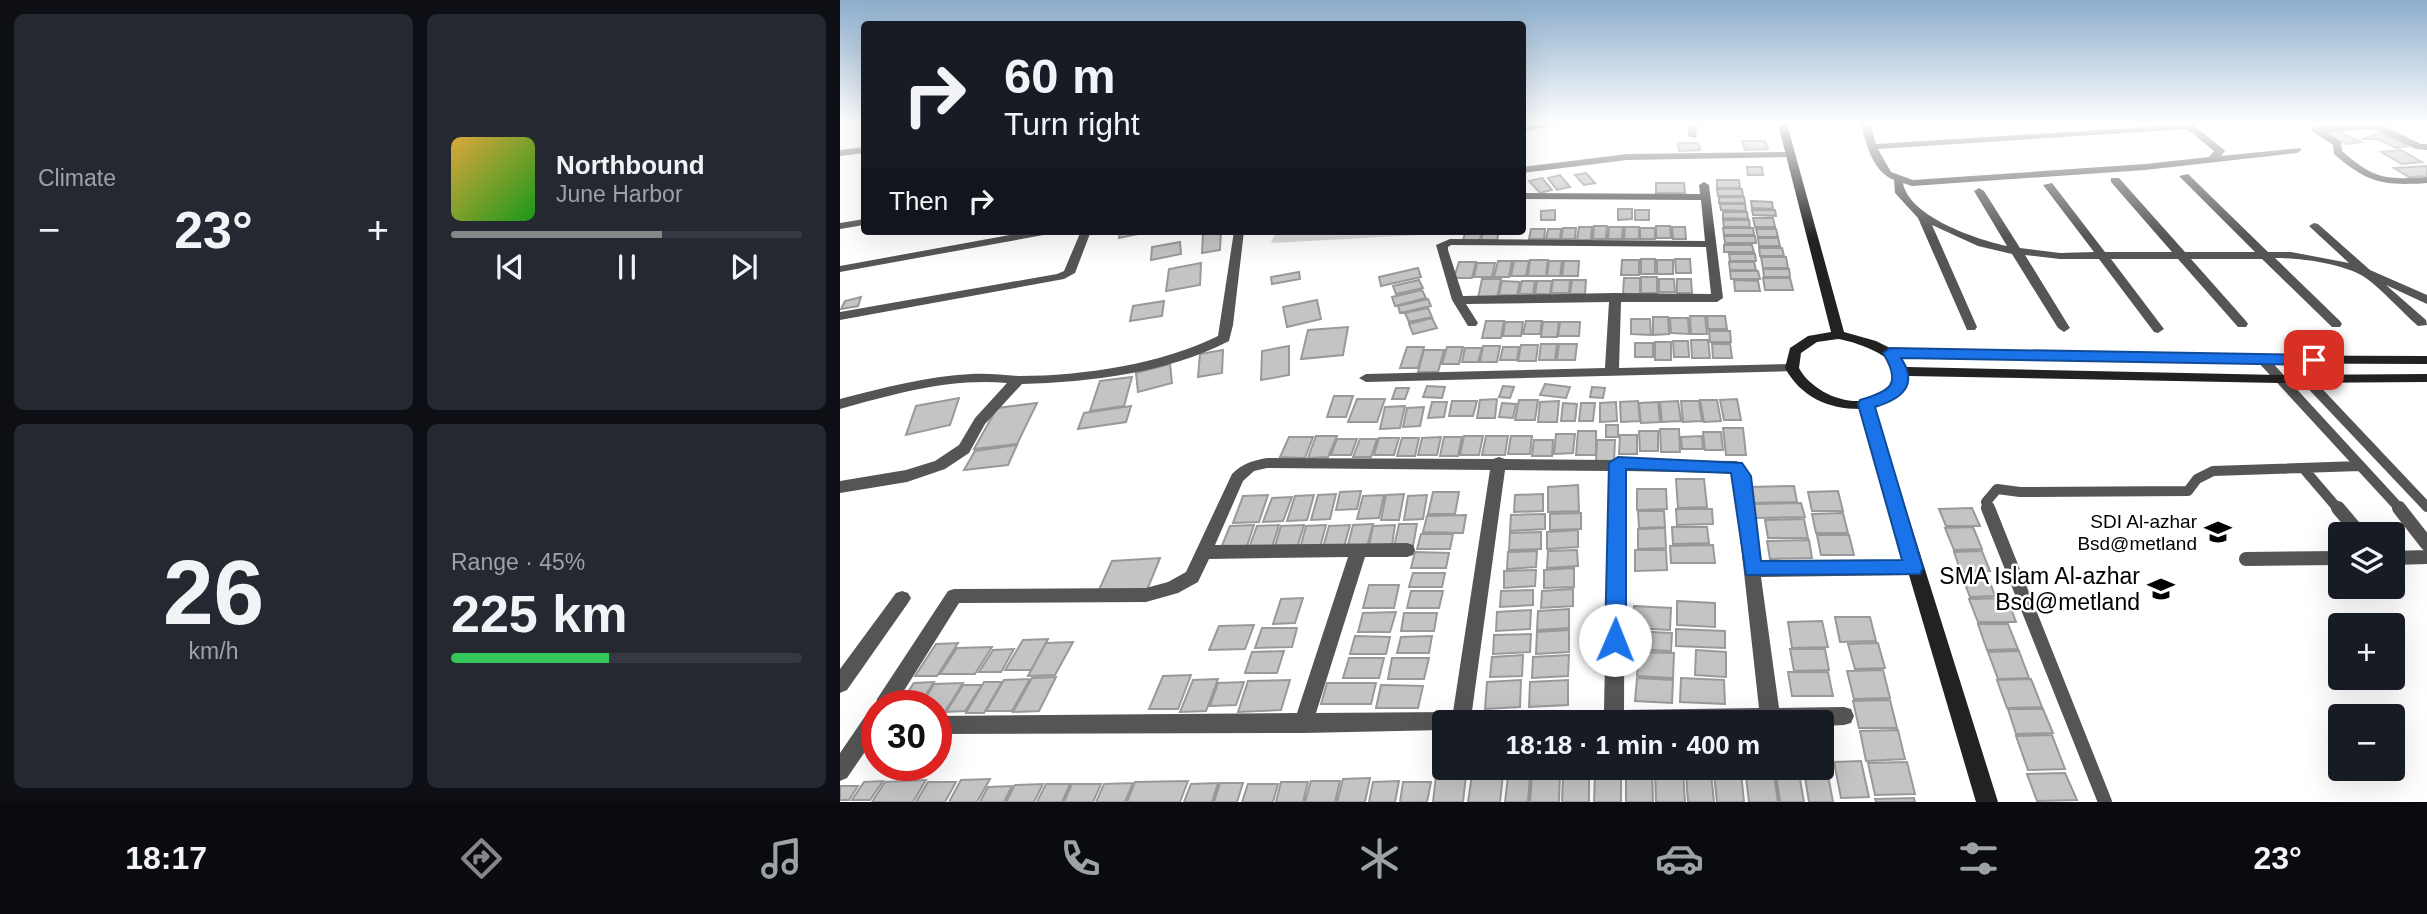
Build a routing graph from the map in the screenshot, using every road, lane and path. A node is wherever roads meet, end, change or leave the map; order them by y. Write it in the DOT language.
graph roads {
  1 [pos="1591,161"];
  2 [pos="1790,161"];
  3 [pos="1880,161"];
  4 [pos="2194,161"];
  5 [pos="2349,161"];
  6 [pos="1526,170"];
  7 [pos="2184,176"];
  8 [pos="2115,180"];
  9 [pos="2427,180"];
  10 [pos="1898,181"];
  11 [pos="2048,185"];
  12 [pos="1979,191"];
  13 [pos="1526,196"];
  14 [pos="1923,217"];
  15 [pos="861,222"];
  16 [pos="840,226"];
  17 [pos="2314,226"];
  18 [pos="1028,235"];
  19 [pos="1084,235"];
  20 [pos="1238,235"];
  21 [pos="1711,244"];
  22 [pos="2016,251"];
  23 [pos="2264,253"];
  24 [pos="2101,254"];
  25 [pos="2181,255"];
  26 [pos="2362,269"];
  27 [pos="840,270"];
  28 [pos="1615,297"];
  29 [pos="1458,300"];
  30 [pos="2427,300"];
  31 [pos="840,316"];
  32 [pos="1472,323"];
  33 [pos="2422,323"];
  34 [pos="2242,324"];
  35 [pos="2336,324"];
  36 [pos="1971,327"];
  37 [pos="2064,328"];
  38 [pos="2158,329"];
  39 [pos="1838,335"];
  40 [pos="1890,353"];
  41 [pos="2178,359"];
  42 [pos="2263,359"];
  43 [pos="2288,360"];
  44 [pos="2427,360"];
  45 [pos="1792,368"];
  46 [pos="1901,371"];
  47 [pos="1612,372"];
  48 [pos="2188,376"];
  49 [pos="1366,378"];
  50 [pos="2427,378"];
  51 [pos="2279,379"];
  52 [pos="2305,379"];
  53 [pos="1018,380"];
  54 [pos="840,404"];
  55 [pos="1866,404"];
  56 [pos="1499,462"];
  57 [pos="1618,463"];
  58 [pos="2360,466"];
  59 [pos="2303,468"];
  60 [pos="840,486"];
  61 [pos="2427,507"];
  62 [pos="2350,522"];
  63 [pos="2427,544"];
  64 [pos="1407,550"];
  65 [pos="1202,552"];
  66 [pos="1359,552"];
  67 [pos="2427,557"];
  68 [pos="2328,558"];
  69 [pos="2405,558"];
  70 [pos="2246,559"];
  71 [pos="1913,568"];
  72 [pos="1753,569"];
  73 [pos="902,598"];
  74 [pos="840,684"];
  75 [pos="894,690"];
  76 [pos="1463,710"];
  77 [pos="1614,710"];
  78 [pos="1769,710"];
  79 [pos="1834,716"];
  80 [pos="1844,716"];
  81 [pos="1432,722"];
  82 [pos="1303,724"];
  83 [pos="952,725"];
  84 [pos="861,742"];
  85 [pos="840,771"];
  86 [pos="1987,802"];
  87 [pos="2105,802"];
  1 -- 6 [label="street"];
  2 -- 39 [label="street"];
  3 -- 10 [label="street"];
  4 -- 10 [label="street"];
  5 -- 9 [label="street"];
  7 -- 23 [label="street"];
  8 -- 25 [label="street"];
  10 -- 14 [label="street"];
  11 -- 24 [label="street"];
  12 -- 22 [label="street"];
  13 -- 21 [label="street"];
  14 -- 22 [label="street"];
  14 -- 36 [label="street"];
  15 -- 16 [label="street"];
  17 -- 26 [label="street"];
  18 -- 27 [label="street"];
  19 -- 31 [label="street"];
  20 -- 53 [label="street"];
  21 -- 28 [label="street"];
  21 -- 29 [label="street"];
  22 -- 24 [label="street"];
  22 -- 37 [label="street"];
  23 -- 25 [label="street"];
  23 -- 26 [label="street"];
  23 -- 35 [label="street"];
  24 -- 25 [label="street"];
  24 -- 38 [label="street"];
  25 -- 34 [label="street"];
  26 -- 30 [label="street"];
  26 -- 33 [label="street"];
  28 -- 29 [label="street"];
  28 -- 47 [label="street"];
  29 -- 32 [label="street"];
  39 -- 40 [label="street"];
  39 -- 45 [label="street"];
  40 -- 41 [label="street"];
  40 -- 46 [label="street"];
  41 -- 42 [label="street"];
  41 -- 48 [label="street"];
  42 -- 43 [label="street"];
  42 -- 51 [label="lane"];
  43 -- 44 [label="street"];
  43 -- 52 [label="lane"];
  45 -- 47 [label="street"];
  45 -- 55 [label="street"];
  46 -- 48 [label="street"];
  46 -- 55 [label="street"];
  47 -- 49 [label="street"];
  48 -- 51 [label="street"];
  50 -- 52 [label="street"];
  51 -- 52 [label="street"];
  51 -- 58 [label="lane"];
  52 -- 61 [label="lane"];
  53 -- 54 [label="street"];
  53 -- 60 [label="street"];
  55 -- 71 [label="street"];
  56 -- 57 [label="street"];
  56 -- 65 [label="street"];
  56 -- 76 [label="street"];
  57 -- 72 [label="street"];
  57 -- 77 [label="street"];
  58 -- 59 [label="lane"];
  58 -- 63 [label="lane"];
  59 -- 62 [label="lane"];
  59 -- 87 [label="lane"];
  64 -- 66 [label="street"];
  65 -- 66 [label="street"];
  65 -- 75 [label="street"];
  66 -- 82 [label="street"];
  67 -- 69 [label="lane"];
  68 -- 70 [label="lane"];
  71 -- 72 [label="street"];
  71 -- 86 [label="street"];
  72 -- 78 [label="street"];
  73 -- 74 [label="street"];
  79 -- 80 [label="street"];
  81 -- 82 [label="street"];
  82 -- 83 [label="street"];
  84 -- 85 [label="street"];
}
